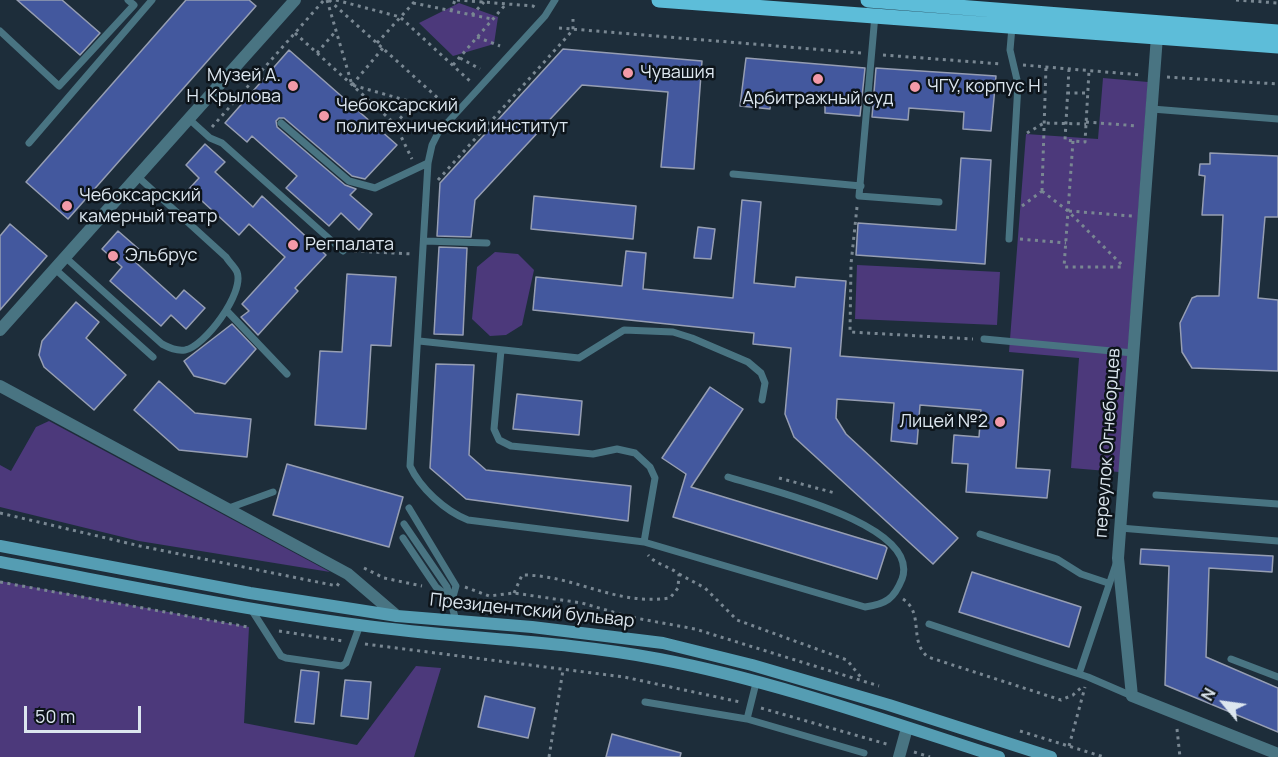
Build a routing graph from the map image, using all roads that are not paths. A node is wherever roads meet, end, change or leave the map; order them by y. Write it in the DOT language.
graph roads {
  1 [pos="128,0"];
  2 [pos="152,0"];
  3 [pos="295,0"];
  4 [pos="555,0"];
  5 [pos="659,0"];
  6 [pos="868,0"];
  7 [pos="875,8"];
  8 [pos="1020,14"];
  9 [pos="1158,29"];
  10 [pos="0,32"];
  11 [pos="1278,32"];
  12 [pos="1278,46"];
  13 [pos="1152,109"];
  14 [pos="189,119"];
  15 [pos="1278,119"];
  16 [pos="281,123"];
  17 [pos="29,143"];
  18 [pos="428,163"];
  19 [pos="733,174"];
  20 [pos="137,176"];
  21 [pos="861,186"];
  22 [pos="939,202"];
  23 [pos="1009,239"];
  24 [pos="425,241"];
  25 [pos="488,243"];
  26 [pos="343,251"];
  27 [pos="65,257"];
  28 [pos="55,269"];
  29 [pos="227,311"];
  30 [pos="0,330"];
  31 [pos="984,339"];
  32 [pos="419,341"];
  33 [pos="501,350"];
  34 [pos="1133,353"];
  35 [pos="153,357"];
  36 [pos="286,374"];
  37 [pos="0,386"];
  38 [pos="762,400"];
  39 [pos="728,477"];
  40 [pos="273,492"];
  41 [pos="1156,495"];
  42 [pos="1278,504"];
  43 [pos="229,508"];
  44 [pos="409,508"];
  45 [pos="405,524"];
  46 [pos="1120,528"];
  47 [pos="980,534"];
  48 [pos="403,538"];
  49 [pos="1278,541"];
  50 [pos="644,543"];
  51 [pos="0,546"];
  52 [pos="1118,558"];
  53 [pos="0,562"];
  54 [pos="1108,583"];
  55 [pos="452,600"];
  56 [pos="251,609"];
  57 [pos="397,616"];
  58 [pos="456,621"];
  59 [pos="929,624"];
  60 [pos="360,626"];
  61 [pos="1231,659"];
  62 [pos="1079,674"];
  63 [pos="1278,677"];
  64 [pos="756,683"];
  65 [pos="1132,696"];
  66 [pos="645,702"];
  67 [pos="747,719"];
  68 [pos="907,728"];
  69 [pos="902,751"];
  70 [pos="864,753"];
  71 [pos="1278,754"];
  72 [pos="999,757"];
  73 [pos="1051,757"];
  1 -- 10 [label="lane"];
  2 -- 17 [label="lane"];
  3 -- 14 [label="street"];
  4 -- 18 [label="lane"];
  5 -- 7 [label="main road"];
  6 -- 7 [label="main road"];
  7 -- 8 [label="main road"];
  7 -- 21 [label="lane"];
  8 -- 9 [label="main road"];
  8 -- 23 [label="lane"];
  9 -- 11 [label="main road"];
  9 -- 12 [label="main road"];
  9 -- 13 [label="street, переулок Огнеборцев"];
  13 -- 15 [label="lane"];
  13 -- 34 [label="street, переулок Огнеборцев"];
  14 -- 20 [label="street"];
  14 -- 26 [label="lane"];
  16 -- 18 [label="lane"];
  18 -- 24 [label="lane"];
  19 -- 21 [label="lane"];
  20 -- 27 [label="street"];
  20 -- 29 [label="lane"];
  21 -- 22 [label="lane"];
  24 -- 25 [label="lane"];
  24 -- 32 [label="lane"];
  27 -- 28 [label="street"];
  27 -- 29 [label="lane"];
  28 -- 30 [label="street"];
  28 -- 35 [label="lane"];
  29 -- 36 [label="lane"];
  31 -- 34 [label="lane"];
  32 -- 33 [label="lane"];
  32 -- 50 [label="lane"];
  33 -- 38 [label="lane"];
  33 -- 50 [label="lane"];
  34 -- 46 [label="street, переулок Огнеборцев"];
  37 -- 43 [label="street"];
  39 -- 50 [label="lane"];
  40 -- 43 [label="lane"];
  41 -- 42 [label="lane"];
  43 -- 57 [label="street"];
  44 -- 55 [label="lane"];
  45 -- 55 [label="lane"];
  46 -- 49 [label="lane"];
  46 -- 52 [label="street, переулок Огнеборцев"];
  47 -- 54 [label="lane"];
  48 -- 55 [label="lane"];
  51 -- 57 [label="main road, Президентский бульвар"];
  52 -- 54 [label="lane"];
  52 -- 65 [label="street, переулок Огнеборцев"];
  53 -- 56 [label="main road, Президентский бульвар"];
  54 -- 62 [label="lane"];
  55 -- 58 [label="lane"];
  56 -- 60 [label="main road, Президентский бульвар"];
  56 -- 60 [label="lane"];
  57 -- 58 [label="main road, Президентский бульвар"];
  58 -- 73 [label="main road, Президентский бульвар"];
  59 -- 62 [label="lane"];
  60 -- 64 [label="main road, Президентский бульвар"];
  61 -- 63 [label="lane"];
  62 -- 65 [label="lane"];
  64 -- 67 [label="lane"];
  64 -- 68 [label="main road, Президентский бульвар"];
  65 -- 71 [label="street"];
  66 -- 67 [label="lane"];
  67 -- 70 [label="lane"];
  68 -- 69 [label="street"];
  68 -- 72 [label="main road, Президентский бульвар"];
}
